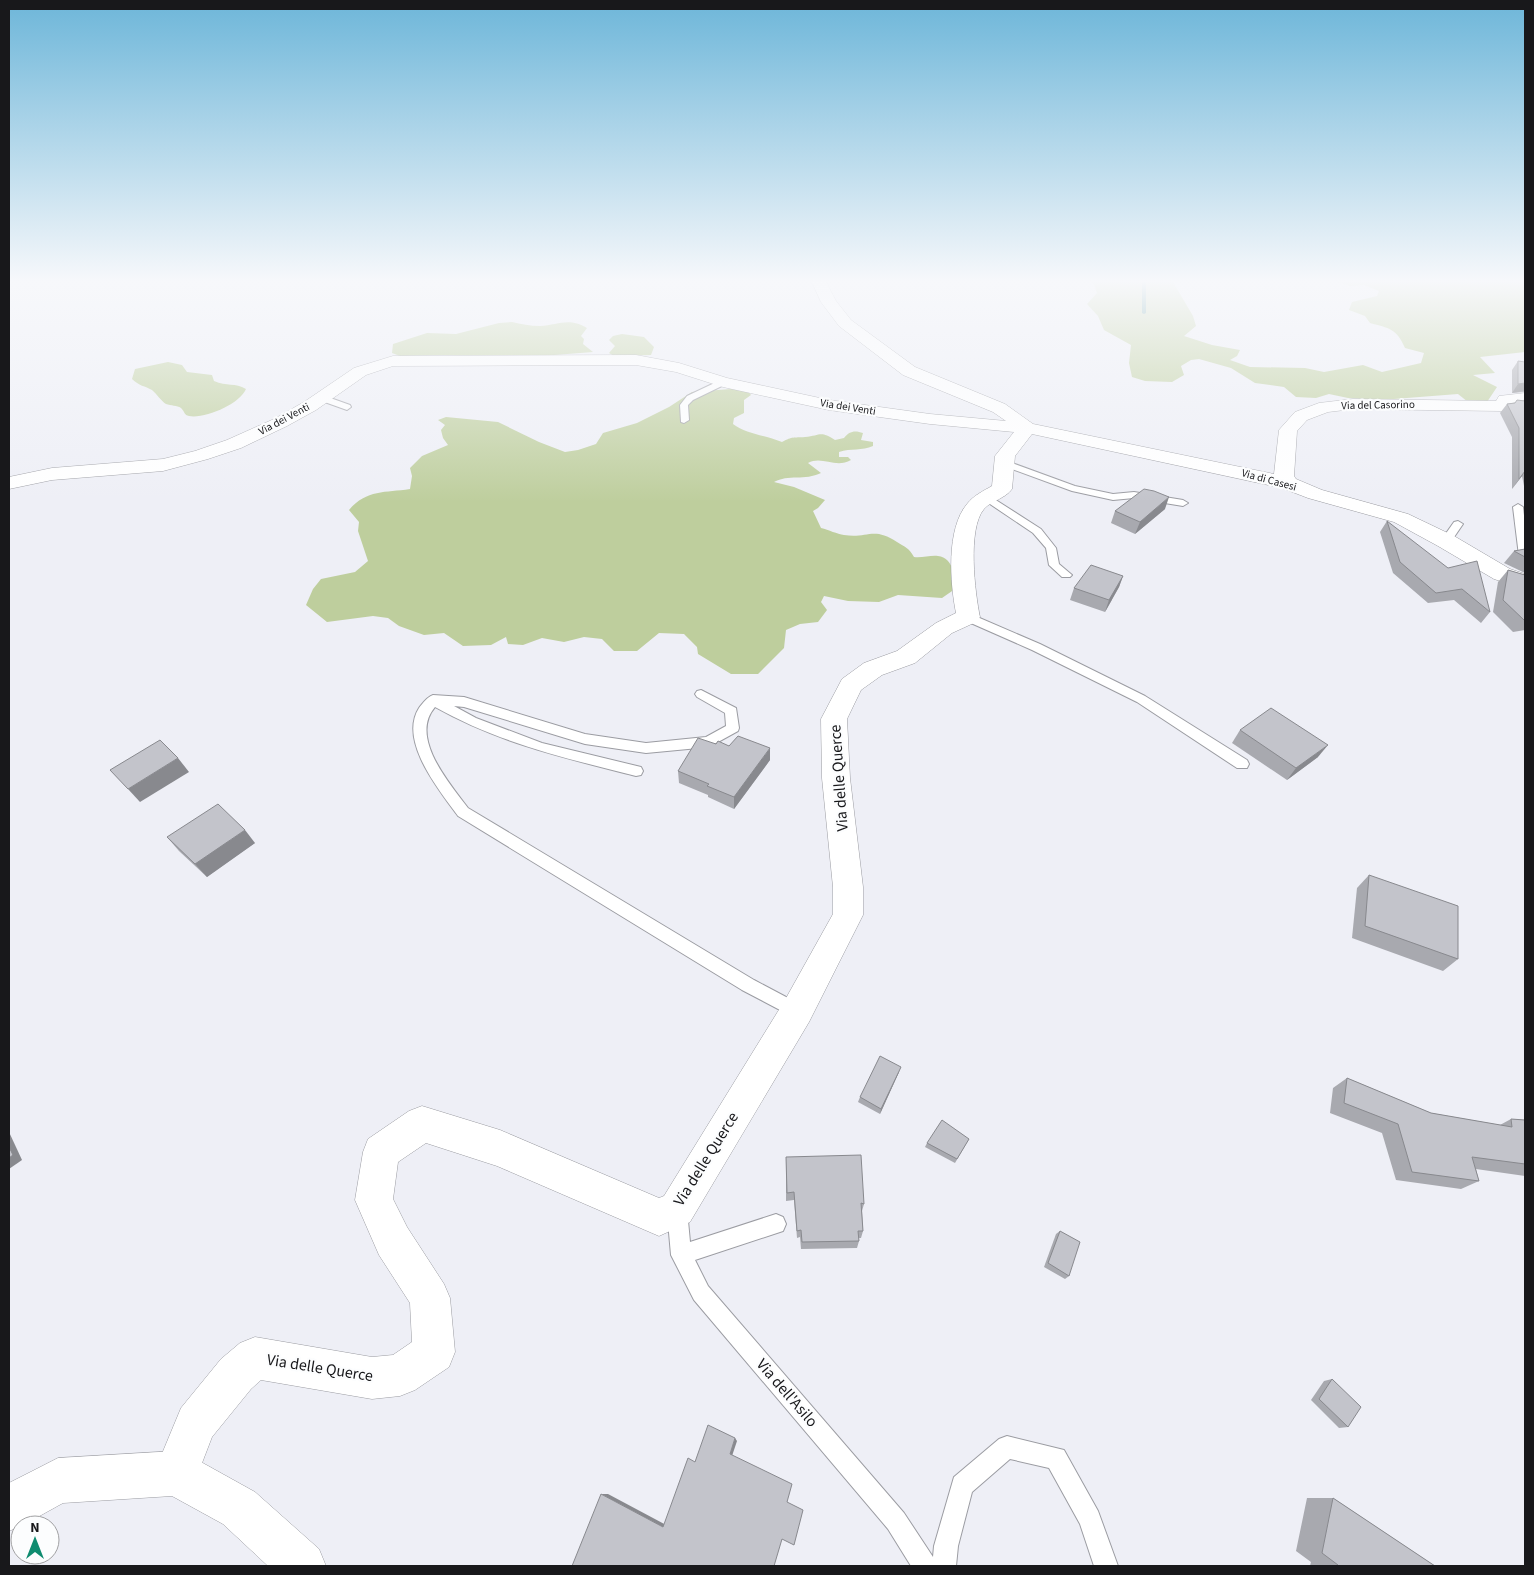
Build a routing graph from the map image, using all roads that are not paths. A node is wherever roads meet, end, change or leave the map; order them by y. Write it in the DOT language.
graph roads {
  1 [pos="888,356"];
  2 [pos="722,382"];
  3 [pos="322,398"];
  4 [pos="1525,398"];
  5 [pos="347,407"];
  6 [pos="684,420"];
  7 [pos="1027,428"];
  8 [pos="1004,463"];
  9 [pos="9,483"];
  10 [pos="1288,483"];
  11 [pos="988,498"];
  12 [pos="1183,504"];
  13 [pos="1518,507"];
  14 [pos="1458,524"];
  15 [pos="1446,541"];
  16 [pos="1525,564"];
  17 [pos="1066,575"];
  18 [pos="1525,582"];
  19 [pos="968,617"];
  20 [pos="701,694"];
  21 [pos="433,700"];
  22 [pos="1242,764"];
  23 [pos="636,771"];
  24 [pos="797,1010"];
  25 [pos="677,1209"];
  26 [pos="776,1224"];
  27 [pos="681,1255"];
  28 [pos="176,1473"];
  29 [pos="9,1508"];
  30 [pos="302,1566"];
  31 [pos="925,1566"];
  32 [pos="944,1566"];
  33 [pos="1106,1566"];
  1 -- 7 [label="street"];
  2 -- 3 [label="street, Via dei Venti"];
  2 -- 6 [label="lane"];
  2 -- 7 [label="street, Via dei Venti"];
  3 -- 5 [label="lane"];
  3 -- 9 [label="street, Via dei Venti"];
  4 -- 10 [label="street, Via del Casorino"];
  7 -- 8 [label="street"];
  7 -- 10 [label="street, Via di Casesi"];
  8 -- 11 [label="street"];
  8 -- 12 [label="lane"];
  10 -- 15 [label="street, Via di Casesi"];
  11 -- 17 [label="lane"];
  11 -- 19 [label="street"];
  13 -- 16 [label="lane"];
  14 -- 15 [label="lane"];
  15 -- 18 [label="street, Via di Casesi"];
  19 -- 22 [label="lane"];
  19 -- 24 [label="street, Via delle Querce"];
  20 -- 21 [label="lane"];
  21 -- 23 [label="lane"];
  21 -- 24 [label="lane"];
  24 -- 25 [label="street, Via delle Querce"];
  25 -- 27 [label="lane, Via dell'Asilo"];
  25 -- 28 [label="street, Via delle Querce"];
  26 -- 27 [label="lane"];
  27 -- 31 [label="lane, Via dell'Asilo"];
  28 -- 29 [label="street"];
  28 -- 30 [label="street"];
  32 -- 33 [label="lane"];
}
